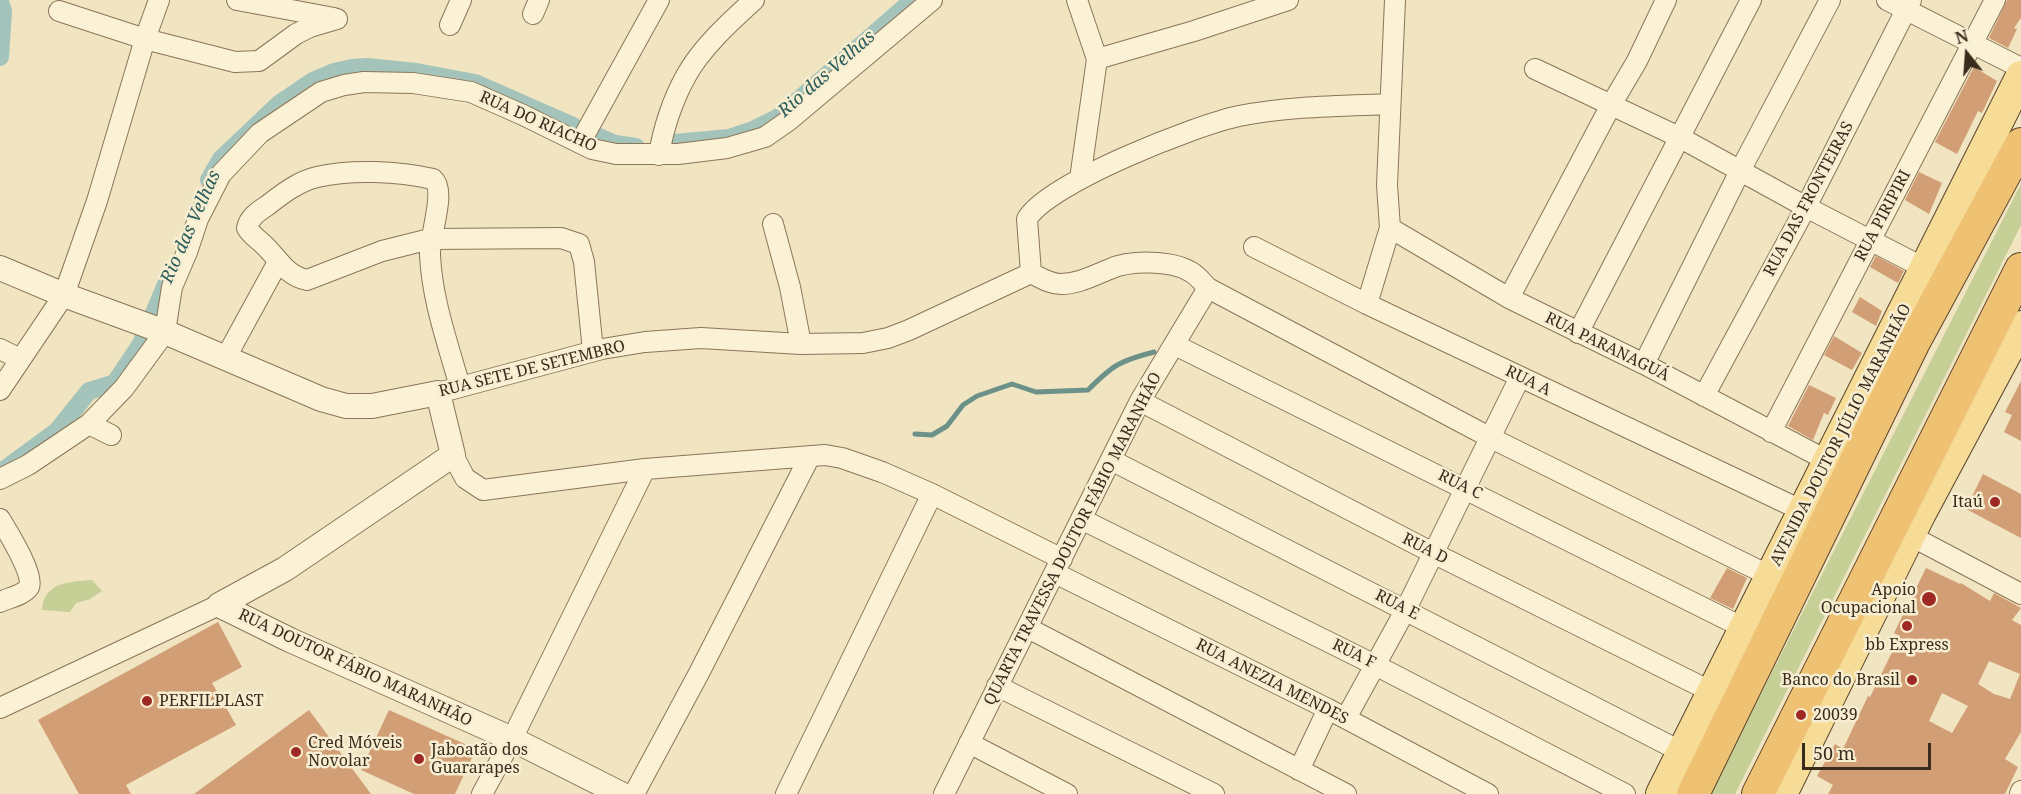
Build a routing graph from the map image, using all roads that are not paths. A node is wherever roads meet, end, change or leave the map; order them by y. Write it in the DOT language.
graph roads {
  1 [pos="159,0"];
  2 [pos="237,0"];
  3 [pos="461,0"];
  4 [pos="659,0"];
  5 [pos="754,0"];
  6 [pos="932,0"];
  7 [pos="1077,0"];
  8 [pos="1288,0"];
  9 [pos="1395,0"];
  10 [pos="1666,0"];
  11 [pos="1751,0"];
  12 [pos="1830,0"];
  13 [pos="1887,0"];
  14 [pos="1995,0"];
  15 [pos="1909,5"];
  16 [pos="59,11"];
  17 [pos="450,25"];
  18 [pos="145,39"];
  19 [pos="1973,45"];
  20 [pos="1097,59"];
  21 [pos="2021,68"];
  22 [pos="1535,69"];
  23 [pos="2021,76"];
  24 [pos="1390,104"];
  25 [pos="1611,105"];
  26 [pos="1679,138"];
  27 [pos="580,143"];
  28 [pos="2021,144"];
  29 [pos="661,148"];
  30 [pos="1740,171"];
  31 [pos="1080,178"];
  32 [pos="1806,207"];
  33 [pos="774,224"];
  34 [pos="1390,228"];
  35 [pos="430,239"];
  36 [pos="1870,239"];
  37 [pos="1254,247"];
  38 [pos="278,262"];
  39 [pos="0,268"];
  40 [pos="1924,268"];
  41 [pos="2021,269"];
  42 [pos="1031,273"];
  43 [pos="1208,288"];
  44 [pos="64,295"];
  45 [pos="1509,298"];
  46 [pos="1367,304"];
  47 [pos="2021,326"];
  48 [pos="160,330"];
  49 [pos="1578,333"];
  50 [pos="801,344"];
  51 [pos="1175,345"];
  52 [pos="0,349"];
  53 [pos="593,351"];
  54 [pos="225,358"];
  55 [pos="20,359"];
  56 [pos="1644,364"];
  57 [pos="1520,377"];
  58 [pos="0,390"];
  59 [pos="449,390"];
  60 [pos="1704,396"];
  61 [pos="1140,401"];
  62 [pos="89,424"];
  63 [pos="1771,432"];
  64 [pos="111,435"];
  65 [pos="1491,438"];
  66 [pos="453,455"];
  67 [pos="810,456"];
  68 [pos="1111,460"];
  69 [pos="1828,461"];
  70 [pos="645,469"];
  71 [pos="0,479"];
  72 [pos="1466,488"];
  73 [pos="932,494"];
  74 [pos="1803,512"];
  75 [pos="0,519"];
  76 [pos="1082,519"];
  77 [pos="1909,536"];
  78 [pos="1433,553"];
  79 [pos="1058,566"];
  80 [pos="1770,576"];
  81 [pos="2021,594"];
  82 [pos="0,602"];
  83 [pos="219,605"];
  84 [pos="1406,609"];
  85 [pos="1028,628"];
  86 [pos="1744,628"];
  87 [pos="1376,665"];
  88 [pos="997,686"];
  89 [pos="1712,692"];
  90 [pos="0,708"];
  91 [pos="1328,709"];
  92 [pos="1346,718"];
  93 [pos="512,739"];
  94 [pos="969,743"];
  95 [pos="1682,752"];
  96 [pos="1307,781"];
  97 [pos="482,794"];
  98 [pos="621,794"];
  99 [pos="634,794"];
  100 [pos="786,794"];
  101 [pos="944,794"];
  102 [pos="1067,794"];
  103 [pos="1214,794"];
  104 [pos="1346,794"];
  105 [pos="1488,794"];
  106 [pos="1625,794"];
  107 [pos="1661,794"];
  108 [pos="1692,794"];
  109 [pos="1758,794"];
  110 [pos="1782,794"];
  1 -- 18 [label="street"];
  2 -- 18 [label="street"];
  3 -- 17 [label="street"];
  4 -- 27 [label="street"];
  5 -- 29 [label="street"];
  6 -- 29 [label="street, RUA DO RIACHO"];
  7 -- 20 [label="street"];
  8 -- 20 [label="street"];
  9 -- 24 [label="street"];
  10 -- 25 [label="street"];
  11 -- 26 [label="street"];
  12 -- 30 [label="street"];
  13 -- 15 [label="street"];
  14 -- 19 [label="street, RUA PIRIPIRI"];
  15 -- 19 [label="street"];
  15 -- 32 [label="street, RUA DAS FRONTEIRAS"];
  16 -- 18 [label="street"];
  18 -- 44 [label="street"];
  19 -- 21 [label="street"];
  19 -- 36 [label="street, RUA PIRIPIRI"];
  20 -- 31 [label="street"];
  22 -- 25 [label="street"];
  23 -- 40 [label="main road, AVENIDA DOUTOR JÚLIO MARANHÃO"];
  24 -- 31 [label="street"];
  24 -- 34 [label="street"];
  25 -- 26 [label="street"];
  25 -- 45 [label="street"];
  26 -- 30 [label="street"];
  26 -- 49 [label="street"];
  27 -- 29 [label="street, RUA DO RIACHO"];
  27 -- 48 [label="street, RUA DO RIACHO"];
  28 -- 108 [label="highway, AVENIDA DOUTOR JÚLIO MARANHÃO"];
  30 -- 32 [label="street"];
  30 -- 56 [label="street"];
  31 -- 42 [label="street"];
  32 -- 36 [label="street"];
  32 -- 60 [label="street, RUA DAS FRONTEIRAS"];
  33 -- 50 [label="street"];
  34 -- 45 [label="street, RUA PARANAGUÁ"];
  34 -- 46 [label="street"];
  35 -- 38 [label="street"];
  35 -- 38 [label="street"];
  35 -- 53 [label="street"];
  35 -- 59 [label="street"];
  36 -- 40 [label="street"];
  36 -- 63 [label="street, RUA PIRIPIRI"];
  37 -- 46 [label="street, RUA A"];
  38 -- 54 [label="street"];
  39 -- 44 [label="street, RUA SETE DE SETEMBRO"];
  40 -- 69 [label="main road, AVENIDA DOUTOR JÚLIO MARANHÃO"];
  41 -- 109 [label="highway"];
  42 -- 43 [label="street"];
  42 -- 50 [label="street, RUA SETE DE SETEMBRO"];
  43 -- 51 [label="street, QUARTA TRAVESSA DOUTOR FÁBIO MARANHÃO"];
  43 -- 65 [label="street"];
  44 -- 48 [label="street, RUA SETE DE SETEMBRO"];
  44 -- 55 [label="street"];
  45 -- 49 [label="street, RUA PARANAGUÁ"];
  46 -- 57 [label="street, RUA A"];
  47 -- 77 [label="main road"];
  48 -- 54 [label="street, RUA SETE DE SETEMBRO"];
  48 -- 62 [label="street"];
  49 -- 56 [label="street, RUA PARANAGUÁ"];
  50 -- 53 [label="street, RUA SETE DE SETEMBRO"];
  51 -- 61 [label="street, QUARTA TRAVESSA DOUTOR FÁBIO MARANHÃO"];
  51 -- 72 [label="street, RUA C"];
  52 -- 55 [label="street"];
  53 -- 59 [label="street, RUA SETE DE SETEMBRO"];
  54 -- 59 [label="street, RUA SETE DE SETEMBRO"];
  55 -- 58 [label="street"];
  56 -- 60 [label="street, RUA PARANAGUÁ"];
  57 -- 65 [label="street"];
  57 -- 74 [label="street, RUA A"];
  59 -- 66 [label="street"];
  60 -- 63 [label="street, RUA PARANAGUÁ"];
  61 -- 68 [label="street, QUARTA TRAVESSA DOUTOR FÁBIO MARANHÃO"];
  61 -- 78 [label="street, RUA D"];
  62 -- 64 [label="street"];
  62 -- 71 [label="street"];
  63 -- 69 [label="street, RUA PARANAGUÁ"];
  65 -- 72 [label="street"];
  65 -- 80 [label="street"];
  66 -- 70 [label="street, RUA ANEZIA MENDES"];
  66 -- 83 [label="street"];
  67 -- 70 [label="street, RUA ANEZIA MENDES"];
  67 -- 73 [label="street, RUA ANEZIA MENDES"];
  67 -- 99 [label="street"];
  68 -- 76 [label="street, QUARTA TRAVESSA DOUTOR FÁBIO MARANHÃO"];
  68 -- 84 [label="street, RUA E"];
  69 -- 74 [label="main road, AVENIDA DOUTOR JÚLIO MARANHÃO"];
  70 -- 93 [label="street"];
  72 -- 78 [label="street"];
  72 -- 86 [label="street, RUA C"];
  73 -- 79 [label="street, RUA ANEZIA MENDES"];
  73 -- 100 [label="street"];
  74 -- 80 [label="main road, AVENIDA DOUTOR JÚLIO MARANHÃO"];
  75 -- 82 [label="street"];
  76 -- 79 [label="street, QUARTA TRAVESSA DOUTOR FÁBIO MARANHÃO"];
  76 -- 87 [label="street, RUA F"];
  77 -- 81 [label="street"];
  77 -- 110 [label="main road"];
  78 -- 84 [label="street"];
  78 -- 89 [label="street, RUA D"];
  79 -- 85 [label="street, QUARTA TRAVESSA DOUTOR FÁBIO MARANHÃO"];
  79 -- 91 [label="street, RUA ANEZIA MENDES"];
  80 -- 86 [label="main road, AVENIDA DOUTOR JÚLIO MARANHÃO"];
  83 -- 90 [label="street"];
  83 -- 93 [label="street, RUA DOUTOR FÁBIO MARANHÃO"];
  84 -- 87 [label="street"];
  84 -- 95 [label="street, RUA E"];
  85 -- 88 [label="street, QUARTA TRAVESSA DOUTOR FÁBIO MARANHÃO"];
  85 -- 96 [label="street"];
  86 -- 89 [label="main road, AVENIDA DOUTOR JÚLIO MARANHÃO"];
  87 -- 92 [label="street"];
  87 -- 106 [label="street, RUA F"];
  88 -- 94 [label="street, QUARTA TRAVESSA DOUTOR FÁBIO MARANHÃO"];
  88 -- 103 [label="street"];
  89 -- 95 [label="main road, AVENIDA DOUTOR JÚLIO MARANHÃO"];
  91 -- 92 [label="street, RUA ANEZIA MENDES"];
  91 -- 96 [label="street"];
  92 -- 105 [label="street, RUA ANEZIA MENDES"];
  93 -- 97 [label="street"];
  93 -- 98 [label="street, RUA DOUTOR FÁBIO MARANHÃO"];
  94 -- 101 [label="street, QUARTA TRAVESSA DOUTOR FÁBIO MARANHÃO"];
  94 -- 102 [label="street"];
  95 -- 107 [label="main road, AVENIDA DOUTOR JÚLIO MARANHÃO"];
  96 -- 104 [label="street"];
}
